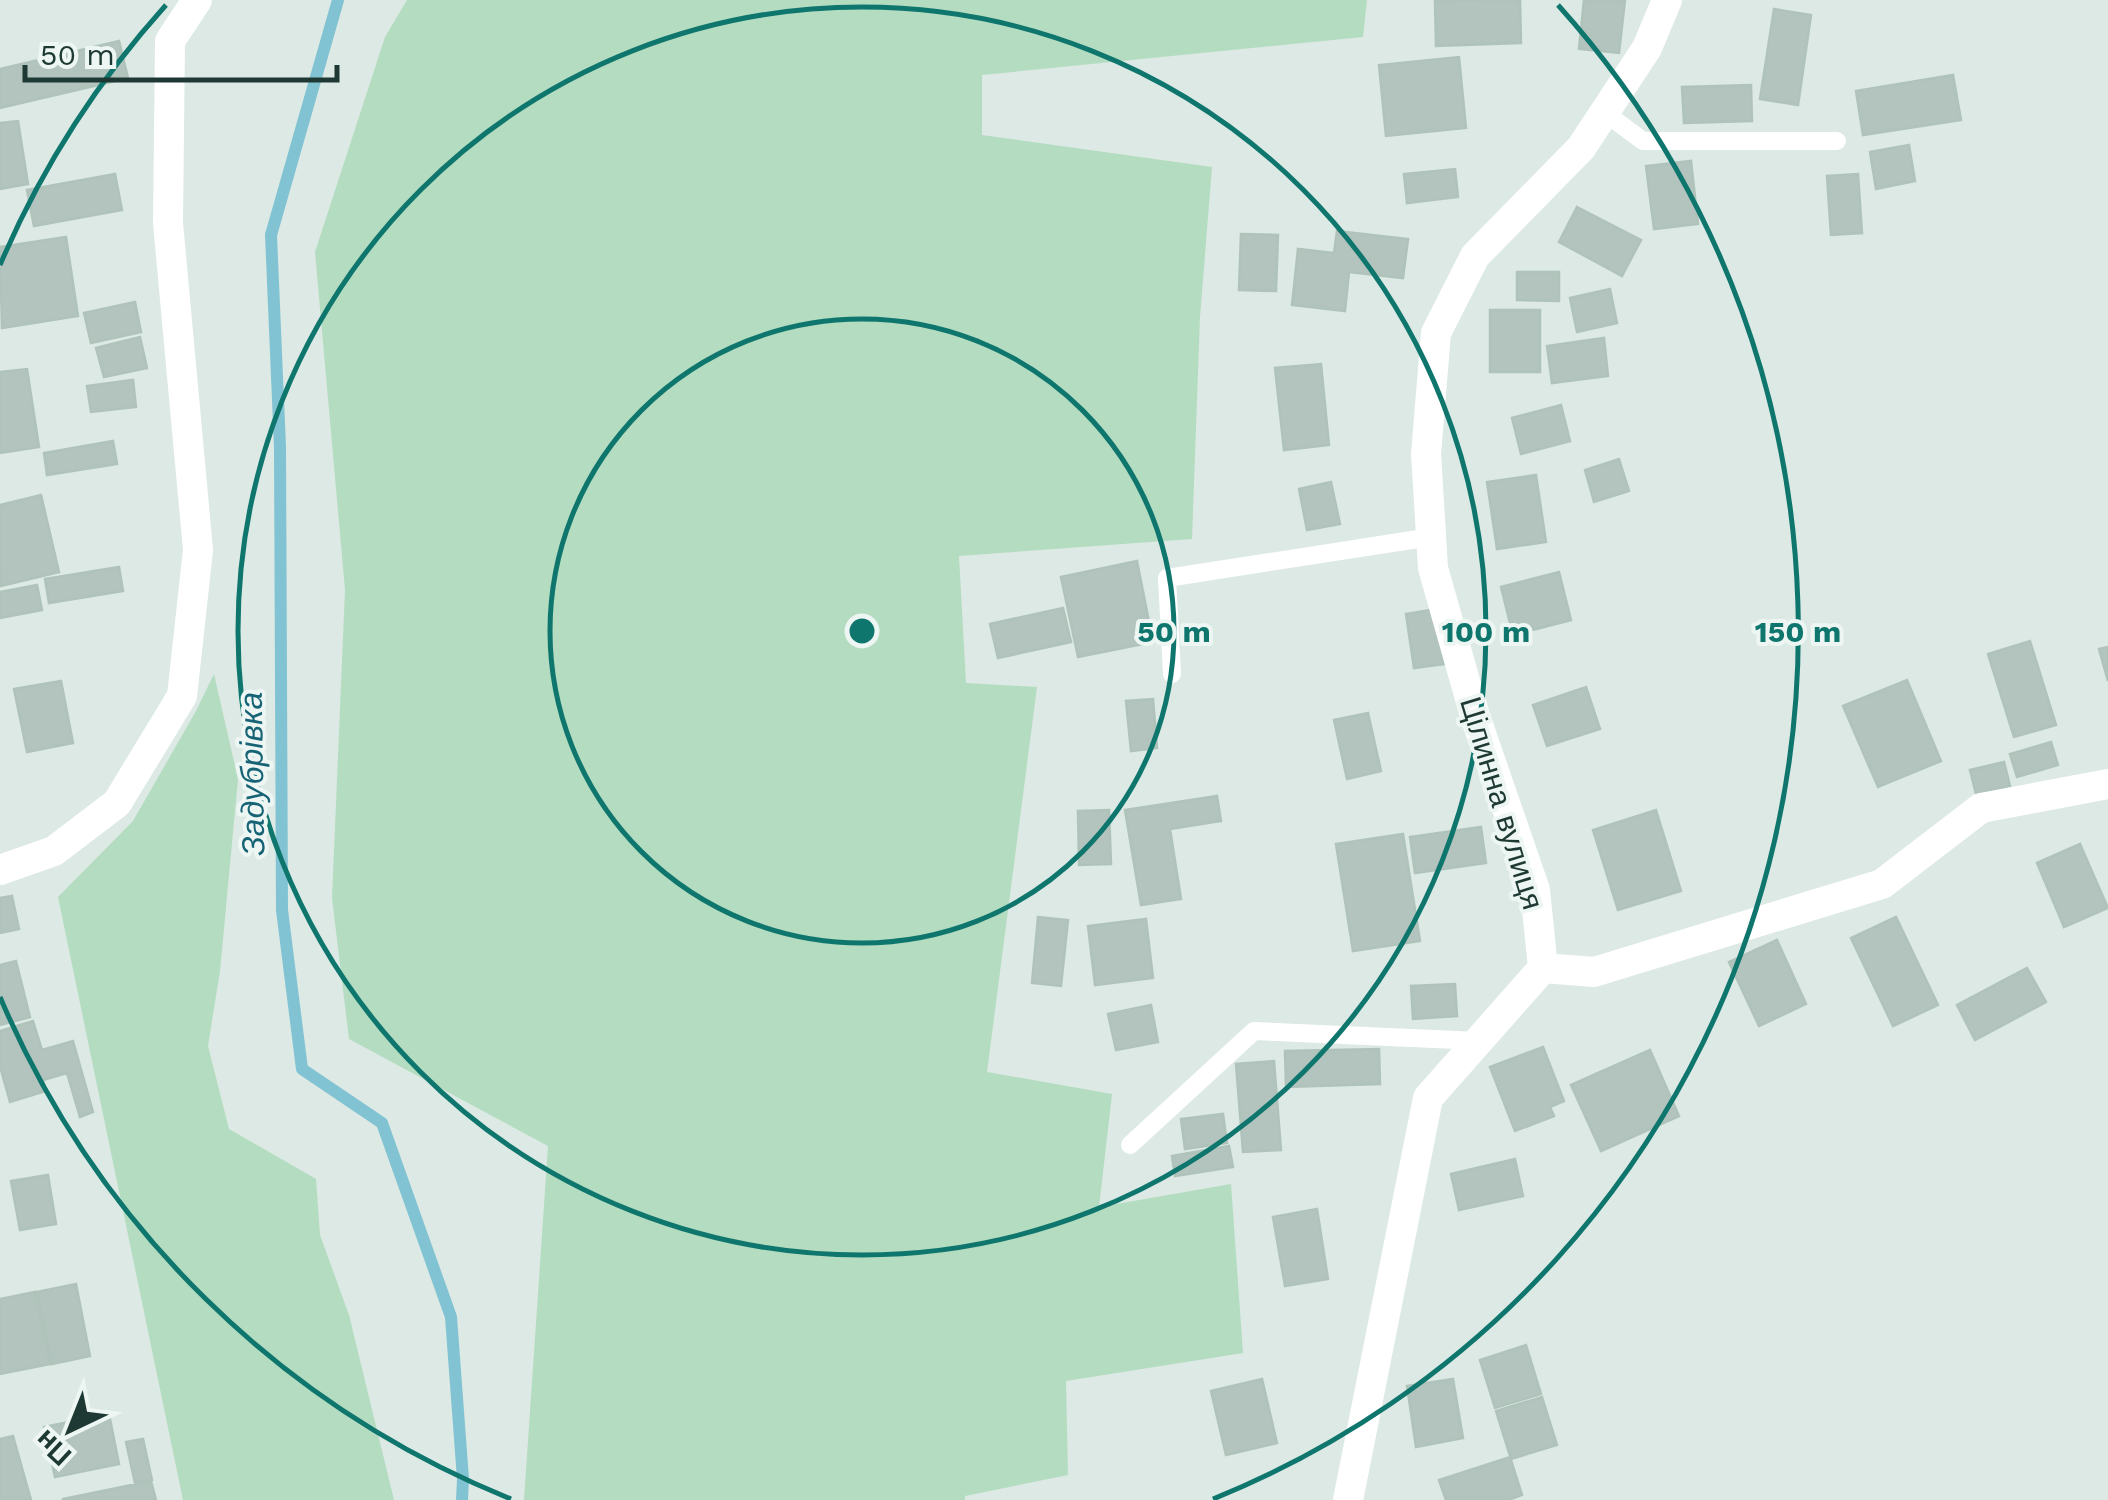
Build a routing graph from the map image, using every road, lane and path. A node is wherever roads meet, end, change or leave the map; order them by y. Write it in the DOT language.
graph roads {
  1 [pos="198,0"];
  2 [pos="1667,0"];
  3 [pos="1604,112"];
  4 [pos="1837,141"];
  5 [pos="1432,538"];
  6 [pos="1172,674"];
  7 [pos="2108,784"];
  8 [pos="0,870"];
  9 [pos="1543,968"];
  10 [pos="1479,1041"];
  11 [pos="1130,1145"];
  12 [pos="1348,1500"];
  1 -- 8 [label="street"];
  2 -- 3 [label="street, Цілинна вулиця"];
  3 -- 4 [label="lane"];
  3 -- 5 [label="street, Цілинна вулиця"];
  5 -- 6 [label="lane"];
  5 -- 9 [label="street, Цілинна вулиця"];
  7 -- 9 [label="street"];
  9 -- 10 [label="street"];
  10 -- 11 [label="lane"];
  10 -- 12 [label="street"];
}
